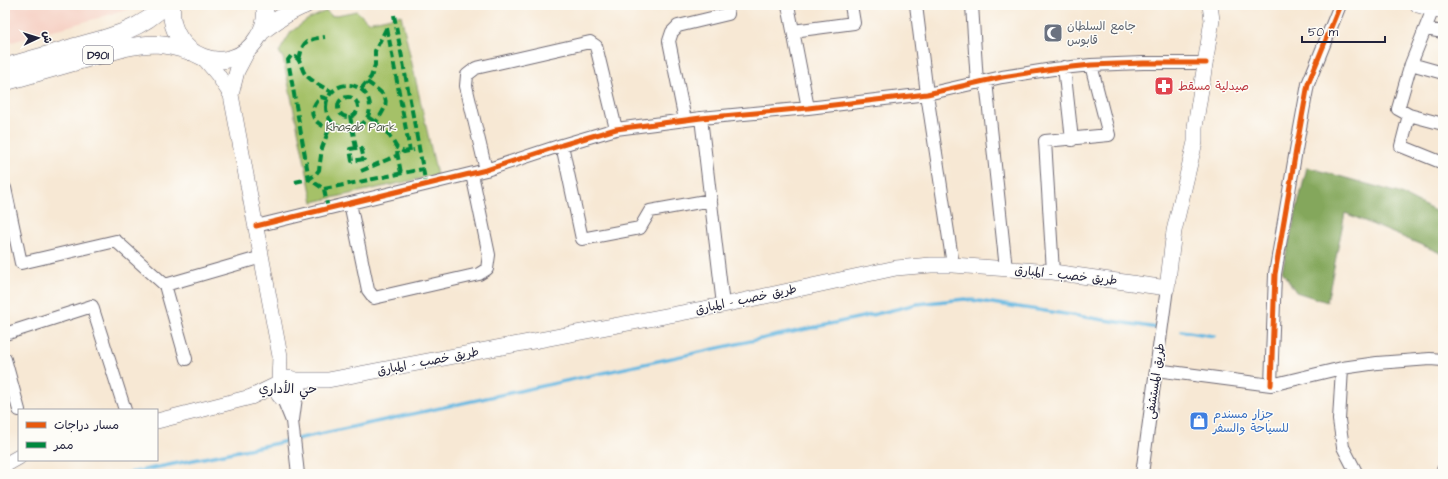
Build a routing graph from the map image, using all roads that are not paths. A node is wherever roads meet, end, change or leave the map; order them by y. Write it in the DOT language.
graph roads {
  1 [pos="165,5"];
  2 [pos="172,5"];
  3 [pos="264,5"];
  4 [pos="305,5"];
  5 [pos="788,5"];
  6 [pos="851,5"];
  7 [pos="916,5"];
  8 [pos="972,5"];
  9 [pos="1217,5"];
  10 [pos="1340,5"];
  11 [pos="1418,5"];
  12 [pos="1438,10"];
  13 [pos="1211,12"];
  14 [pos="728,14"];
  15 [pos="1426,29"];
  16 [pos="793,31"];
  17 [pos="261,32"];
  18 [pos="1443,32"];
  19 [pos="248,50"];
  20 [pos="197,55"];
  21 [pos="1206,64"];
  22 [pos="1411,64"];
  23 [pos="1091,65"];
  24 [pos="5,67"];
  25 [pos="1064,67"];
  26 [pos="1443,73"];
  27 [pos="5,82"];
  28 [pos="981,82"];
  29 [pos="230,94"];
  30 [pos="927,94"];
  31 [pos="808,108"];
  32 [pos="1409,115"];
  33 [pos="701,118"];
  34 [pos="685,120"];
  35 [pos="1443,124"];
  36 [pos="616,129"];
  37 [pos="1072,140"];
  38 [pos="562,145"];
  39 [pos="1443,163"];
  40 [pos="486,170"];
  41 [pos="472,174"];
  42 [pos="5,188"];
  43 [pos="711,200"];
  44 [pos="350,204"];
  45 [pos="256,226"];
  46 [pos="262,257"];
  47 [pos="953,265"];
  48 [pos="1006,269"];
  49 [pos="1053,272"];
  50 [pos="165,285"];
  51 [pos="1167,288"];
  52 [pos="723,305"];
  53 [pos="5,334"];
  54 [pos="5,359"];
  55 [pos="186,359"];
  56 [pos="1443,360"];
  57 [pos="1342,368"];
  58 [pos="1156,370"];
  59 [pos="1271,385"];
  60 [pos="288,389"];
  61 [pos="19,409"];
  62 [pos="125,409"];
  63 [pos="158,421"];
  64 [pos="18,458"];
  65 [pos="5,465"];
  66 [pos="1443,470"];
  67 [pos="298,474"];
  68 [pos="1142,474"];
  69 [pos="1357,474"];
  70 [pos="1442,474"];
  1 -- 24 [label="highway, D901"];
  2 -- 20 [label="highway"];
  3 -- 17 [label="highway, D901"];
  4 -- 17 [label="highway, D901"];
  5 -- 16 [label="street"];
  6 -- 16 [label="street"];
  7 -- 30 [label="street"];
  8 -- 28 [label="street"];
  9 -- 13 [label="main road"];
  10 -- 59 [label="street"];
  11 -- 12 [label="main road"];
  12 -- 15 [label="street"];
  13 -- 21 [label="main road"];
  14 -- 34 [label="street"];
  15 -- 18 [label="street"];
  15 -- 22 [label="street"];
  16 -- 31 [label="street"];
  17 -- 19 [label="highway, D901"];
  19 -- 20 [label="highway, D901"];
  19 -- 29 [label="main road"];
  20 -- 27 [label="highway, D901"];
  20 -- 29 [label="main road"];
  21 -- 23 [label="street"];
  21 -- 51 [label="main road"];
  22 -- 26 [label="street"];
  22 -- 32 [label="street"];
  23 -- 25 [label="street"];
  23 -- 37 [label="street"];
  25 -- 28 [label="street"];
  25 -- 37 [label="street"];
  28 -- 30 [label="street"];
  28 -- 48 [label="street"];
  29 -- 45 [label="main road"];
  30 -- 31 [label="street"];
  30 -- 47 [label="street"];
  31 -- 33 [label="street"];
  32 -- 35 [label="street"];
  32 -- 39 [label="street"];
  33 -- 34 [label="street"];
  33 -- 43 [label="street"];
  34 -- 36 [label="street"];
  36 -- 38 [label="street"];
  36 -- 40 [label="street"];
  37 -- 49 [label="street"];
  38 -- 40 [label="street"];
  38 -- 43 [label="street"];
  40 -- 41 [label="street"];
  41 -- 44 [label="street"];
  41 -- 44 [label="street"];
  42 -- 50 [label="street"];
  43 -- 52 [label="street"];
  44 -- 45 [label="street"];
  45 -- 46 [label="main road"];
  46 -- 50 [label="street"];
  46 -- 60 [label="main road"];
  47 -- 48 [label="main road, طريق خصب - المبارق"];
  47 -- 52 [label="main road, طريق خصب - المبارق"];
  48 -- 49 [label="main road, طريق خصب - المبارق"];
  49 -- 51 [label="main road, طريق خصب - المبارق"];
  50 -- 55 [label="street"];
  51 -- 58 [label="street, طريق المستشفى"];
  52 -- 60 [label="main road, طريق خصب - المبارق"];
  53 -- 62 [label="street"];
  54 -- 61 [label="street"];
  56 -- 57 [label="street"];
  57 -- 59 [label="street"];
  57 -- 69 [label="street"];
  58 -- 59 [label="street"];
  58 -- 68 [label="street, طريق المستشفى"];
  60 -- 63 [label="main road, طريق خصب - المبارق"];
  60 -- 67 [label="street"];
  64 -- 65 [label="main road"];
  66 -- 70 [label="street"];
}
